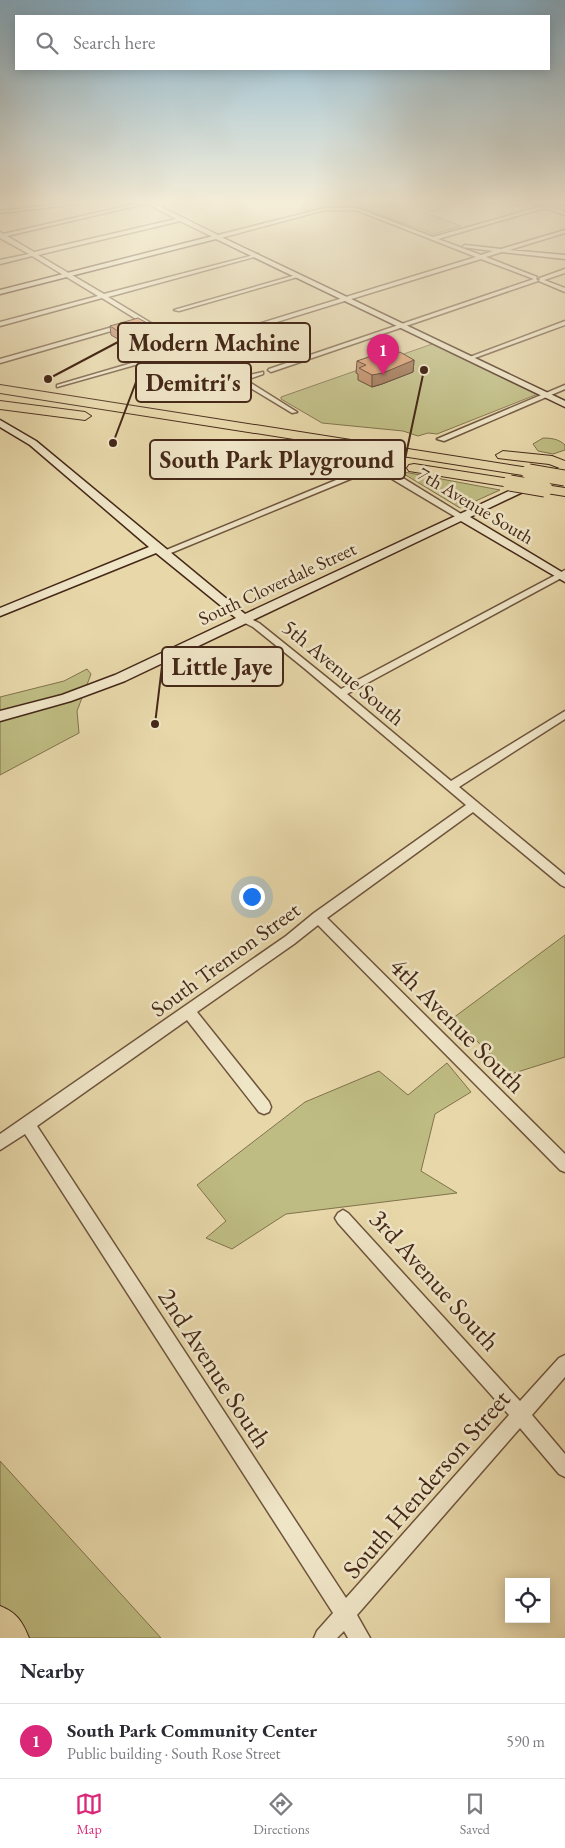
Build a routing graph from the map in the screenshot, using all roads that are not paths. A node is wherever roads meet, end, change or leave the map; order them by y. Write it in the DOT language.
graph roads {
  1 [pos="60,276"];
  2 [pos="68,276"];
  3 [pos="177,276"];
  4 [pos="296,276"];
  5 [pos="299,276"];
  6 [pos="417,276"];
  7 [pos="530,276"];
  8 [pos="549,276"];
  9 [pos="539,280"];
  10 [pos="565,290"];
  11 [pos="0,292"];
  12 [pos="102,297"];
  13 [pos="346,298"];
  14 [pos="177,310"];
  15 [pos="150,318"];
  16 [pos="141,321"];
  17 [pos="565,323"];
  18 [pos="0,324"];
  19 [pos="403,326"];
  20 [pos="186,347"];
  21 [pos="470,358"];
  22 [pos="0,361"];
  23 [pos="271,370"];
  24 [pos="261,373"];
  25 [pos="240,380"];
  26 [pos="59,386"];
  27 [pos="565,388"];
  28 [pos="0,389"];
  29 [pos="547,395"];
  30 [pos="0,402"];
  31 [pos="565,404"];
  32 [pos="0,405"];
  33 [pos="294,412"];
  34 [pos="98,418"];
  35 [pos="0,423"];
  36 [pos="262,430"];
  37 [pos="214,436"];
  38 [pos="441,439"];
  39 [pos="388,464"];
  40 [pos="565,467"];
  41 [pos="361,472"];
  42 [pos="395,477"];
  43 [pos="565,478"];
  44 [pos="565,492"];
  45 [pos="462,517"];
  46 [pos="160,550"];
  47 [pos="563,576"];
  48 [pos="0,612"];
  49 [pos="244,619"];
  50 [pos="340,694"];
  51 [pos="565,714"];
  52 [pos="0,716"];
  53 [pos="450,787"];
  54 [pos="473,806"];
  55 [pos="565,882"];
  56 [pos="318,917"];
  57 [pos="189,1012"];
  58 [pos="264,1106"];
  59 [pos="28,1125"];
  60 [pos="0,1143"];
  61 [pos="565,1165"];
  62 [pos="343,1218"];
  63 [pos="565,1364"];
  64 [pos="522,1415"];
  65 [pos="565,1468"];
  66 [pos="345,1616"];
  67 [pos="0,1624"];
  68 [pos="11,1638"];
  69 [pos="324,1638"];
  70 [pos="360,1638"];
  1 -- 11 [label="street"];
  2 -- 12 [label="street"];
  3 -- 12 [label="street"];
  4 -- 14 [label="street"];
  5 -- 13 [label="street"];
  6 -- 13 [label="street"];
  7 -- 9 [label="street"];
  8 -- 9 [label="street"];
  9 -- 10 [label="street"];
  9 -- 19 [label="street"];
  12 -- 16 [label="street"];
  12 -- 18 [label="street"];
  13 -- 19 [label="street"];
  13 -- 20 [label="street"];
  15 -- 16 [label="street"];
  16 -- 20 [label="street"];
  16 -- 22 [label="street"];
  17 -- 21 [label="street"];
  19 -- 21 [label="street"];
  19 -- 23 [label="street"];
  20 -- 25 [label="street"];
  20 -- 26 [label="street"];
  21 -- 29 [label="street"];
  24 -- 25 [label="street"];
  25 -- 33 [label="street"];
  27 -- 29 [label="street"];
  28 -- 36 [label="highway"];
  29 -- 31 [label="street"];
  29 -- 38 [label="street"];
  30 -- 37 [label="highway"];
  32 -- 34 [label="highway"];
  35 -- 46 [label="street, 5th Avenue South"];
  36 -- 40 [label="highway"];
  36 -- 43 [label="highway, bridge"];
  39 -- 44 [label="highway, bridge"];
  40 -- 45 [label="street, South Cloverdale Street"];
  41 -- 46 [label="street"];
  42 -- 45 [label="street, 7th Avenue South"];
  45 -- 47 [label="street, 7th Avenue South"];
  45 -- 49 [label="street, South Cloverdale Street"];
  46 -- 48 [label="street"];
  46 -- 49 [label="street, 5th Avenue South"];
  47 -- 50 [label="street"];
  49 -- 50 [label="street, 5th Avenue South"];
  49 -- 52 [label="street, South Cloverdale Street"];
  50 -- 53 [label="street, 5th Avenue South"];
  51 -- 53 [label="street"];
  53 -- 54 [label="street, 5th Avenue South"];
  54 -- 55 [label="street, 5th Avenue South"];
  54 -- 56 [label="street, South Trenton Street"];
  56 -- 57 [label="street, South Trenton Street"];
  56 -- 61 [label="street, 4th Avenue South"];
  57 -- 58 [label="street"];
  57 -- 59 [label="street, South Trenton Street"];
  59 -- 60 [label="street, South Trenton Street"];
  59 -- 66 [label="street, 2nd Avenue South"];
  62 -- 64 [label="street, 3rd Avenue South"];
  63 -- 64 [label="street, South Henderson Street"];
  64 -- 65 [label="street, 3rd Avenue South"];
  64 -- 66 [label="street, South Henderson Street"];
  66 -- 69 [label="street, South Henderson Street"];
  66 -- 70 [label="street, 2nd Avenue South"];
  67 -- 68 [label="highway"];
}
